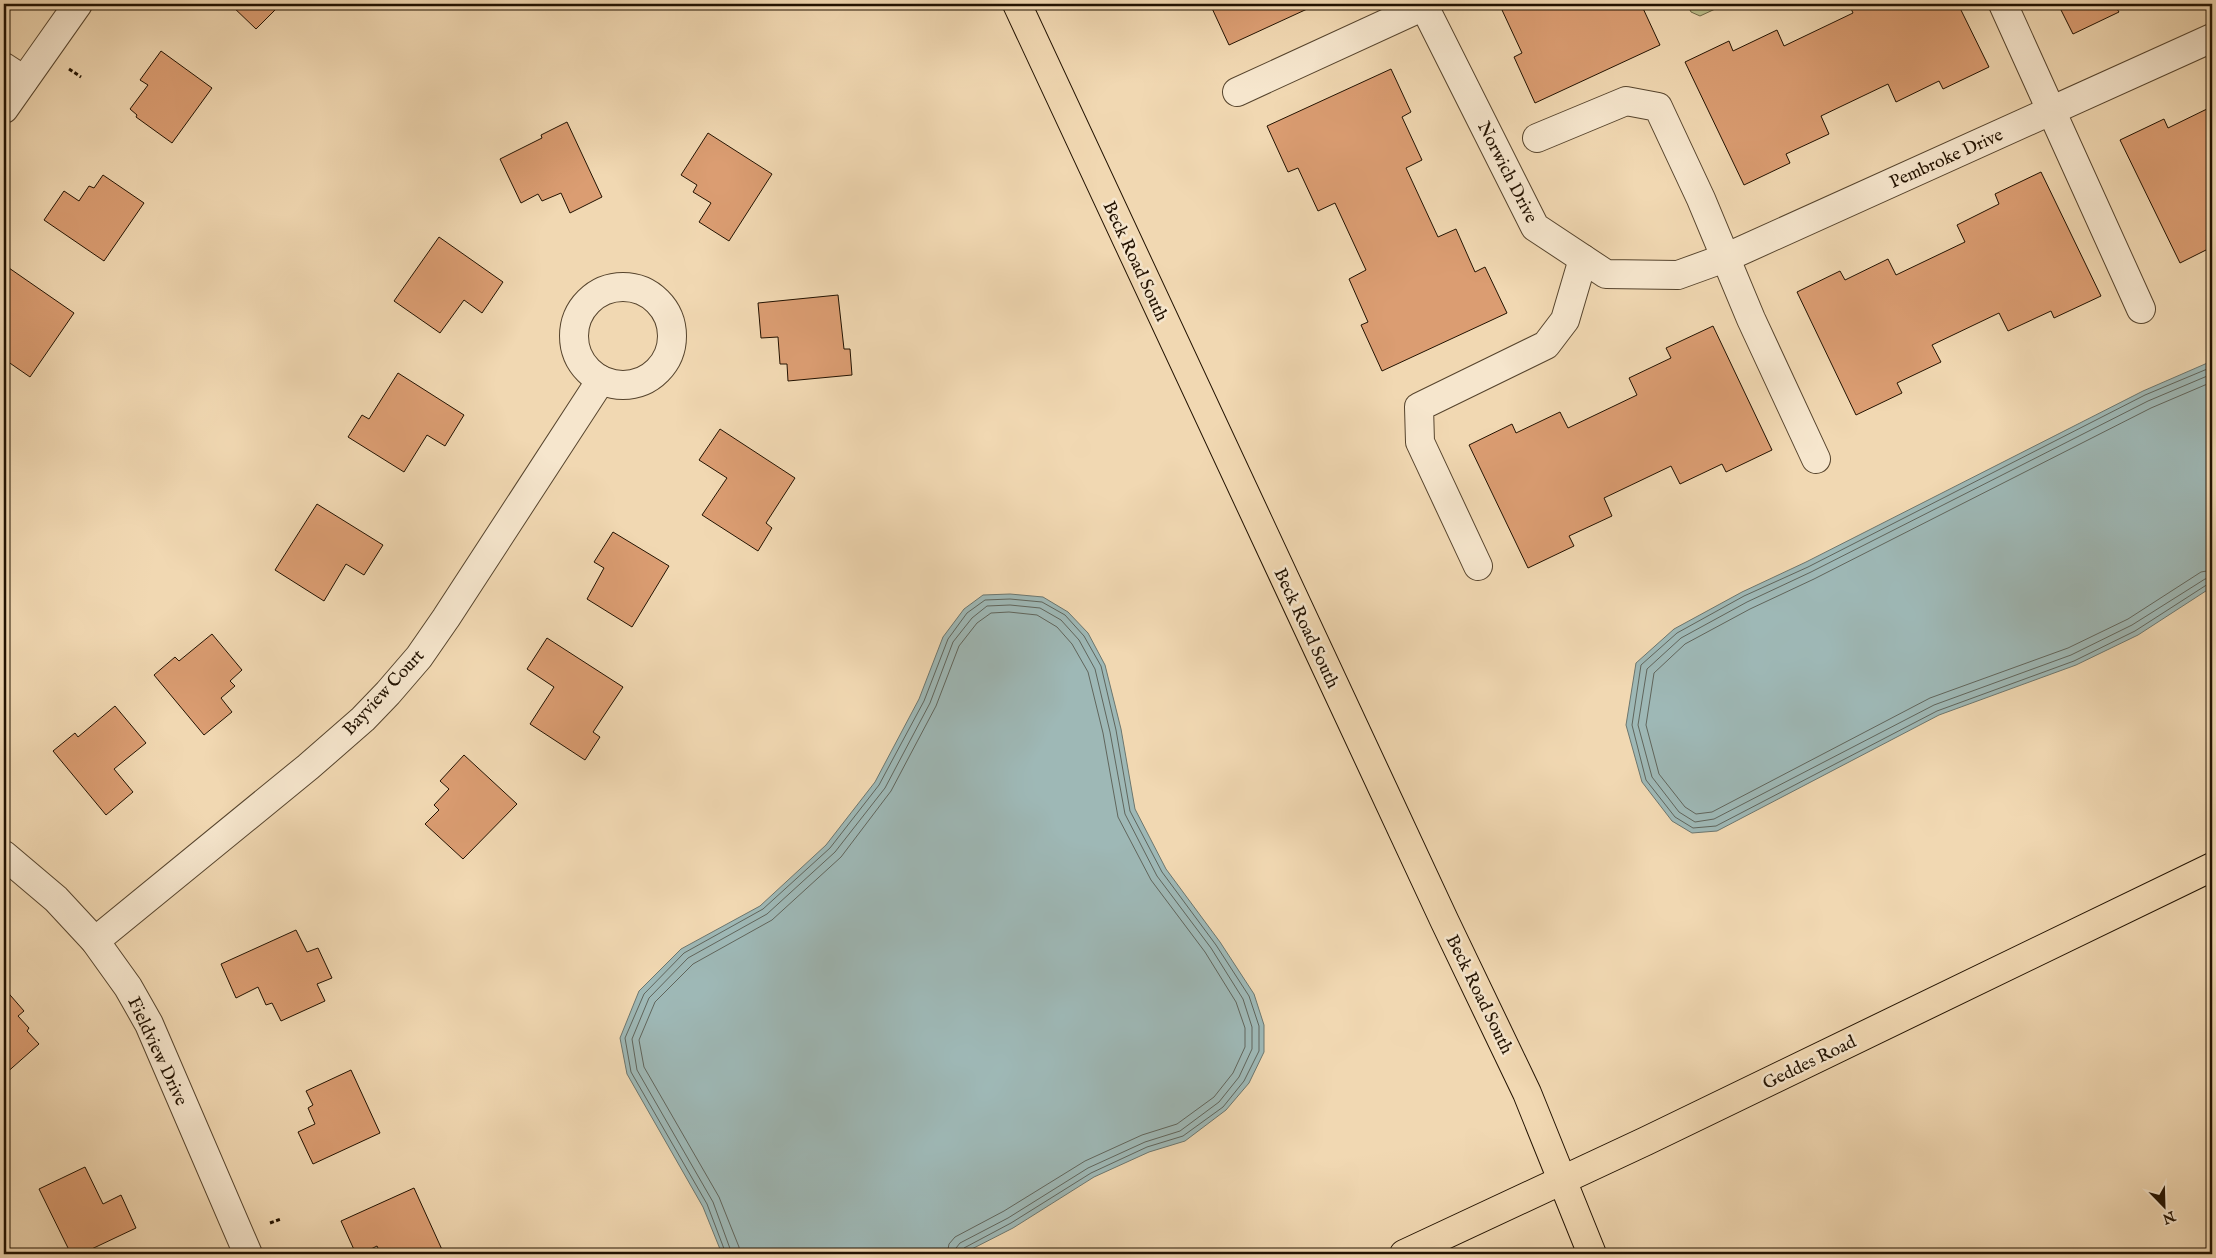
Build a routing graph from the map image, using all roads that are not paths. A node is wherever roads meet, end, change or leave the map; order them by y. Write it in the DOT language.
graph roads {
  1 [pos="78,4"];
  2 [pos="1016,4"];
  3 [pos="2003,4"];
  4 [pos="1424,5"];
  5 [pos="2212,38"];
  6 [pos="14,73"];
  7 [pos="1237,92"];
  8 [pos="4,109"];
  9 [pos="2052,109"];
  10 [pos="1537,138"];
  11 [pos="1725,258"];
  12 [pos="1583,259"];
  13 [pos="1678,275"];
  14 [pos="2141,309"];
  15 [pos="601,380"];
  16 [pos="1816,459"];
  17 [pos="1478,566"];
  18 [pos="4,855"];
  19 [pos="2212,867"];
  20 [pos="95,941"];
  21 [pos="1563,1180"];
  22 [pos="248,1254"];
  23 [pos="1404,1254"];
  24 [pos="1592,1254"];
  1 -- 6 [label="street"];
  2 -- 21 [label="main road, Beck Road South"];
  3 -- 9 [label="street"];
  4 -- 7 [label="street"];
  4 -- 12 [label="street, Norwich Drive"];
  5 -- 9 [label="street, Pembroke Drive"];
  6 -- 8 [label="street"];
  9 -- 11 [label="street, Pembroke Drive"];
  9 -- 14 [label="street"];
  10 -- 11 [label="street"];
  11 -- 13 [label="street, Pembroke Drive"];
  11 -- 16 [label="street"];
  12 -- 13 [label="street, Norwich Drive"];
  12 -- 17 [label="street"];
  15 -- 20 [label="street, Bayview Court"];
  18 -- 20 [label="street, Fieldview Drive"];
  19 -- 21 [label="main road, Geddes Road"];
  20 -- 22 [label="street, Fieldview Drive"];
  21 -- 23 [label="main road, Geddes Road"];
  21 -- 24 [label="main road, Beck Road South"];
}
